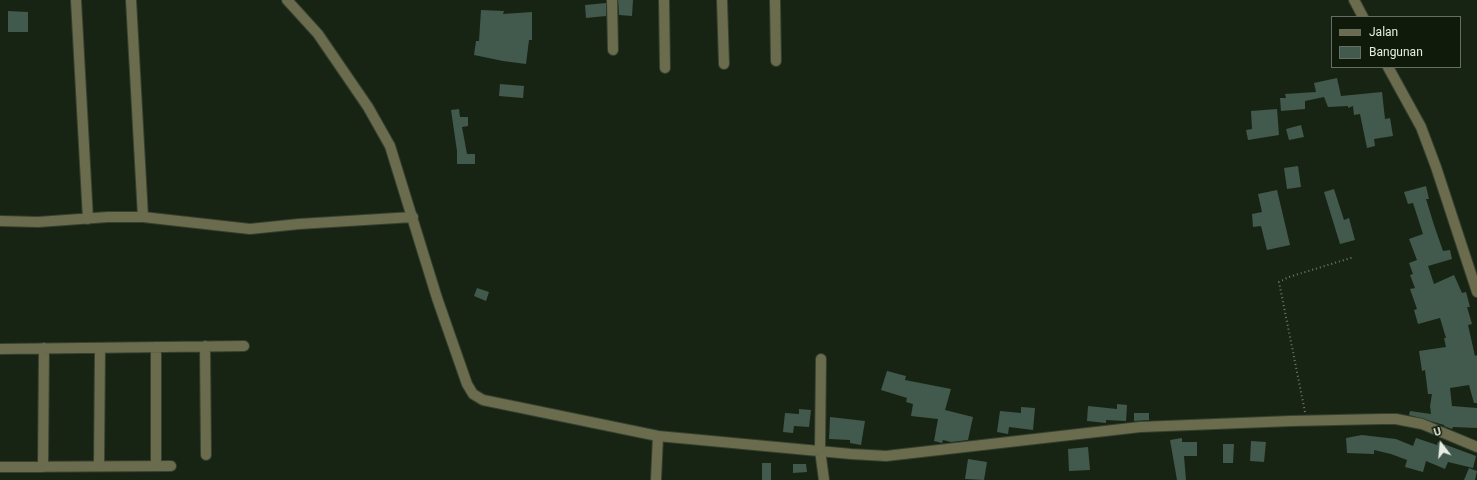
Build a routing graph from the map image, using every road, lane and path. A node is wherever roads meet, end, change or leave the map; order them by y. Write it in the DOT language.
graph roads {
  1 [pos="76,0"];
  2 [pos="131,0"];
  3 [pos="287,0"];
  4 [pos="612,0"];
  5 [pos="664,0"];
  6 [pos="722,0"];
  7 [pos="775,0"];
  8 [pos="1354,0"];
  9 [pos="1362,16"];
  10 [pos="613,50"];
  11 [pos="776,61"];
  12 [pos="724,64"];
  13 [pos="665,68"];
  14 [pos="1389,68"];
  15 [pos="143,217"];
  16 [pos="413,217"];
  17 [pos="88,219"];
  18 [pos="0,221"];
  19 [pos="1354,257"];
  20 [pos="1477,292"];
  21 [pos="205,346"];
  22 [pos="244,346"];
  23 [pos="156,347"];
  24 [pos="44,348"];
  25 [pos="100,348"];
  26 [pos="0,349"];
  27 [pos="821,359"];
  28 [pos="1307,420"];
  29 [pos="658,436"];
  30 [pos="1477,447"];
  31 [pos="820,450"];
  32 [pos="206,455"];
  33 [pos="99,466"];
  34 [pos="156,466"];
  35 [pos="171,466"];
  36 [pos="0,467"];
  37 [pos="43,467"];
  38 [pos="656,480"];
  39 [pos="824,480"];
  1 -- 17 [label="street"];
  2 -- 15 [label="street"];
  3 -- 16 [label="street"];
  4 -- 10 [label="street"];
  5 -- 13 [label="street"];
  6 -- 12 [label="street"];
  7 -- 11 [label="street"];
  8 -- 9 [label="street"];
  14 -- 20 [label="street"];
  15 -- 16 [label="street"];
  15 -- 17 [label="street"];
  16 -- 29 [label="street"];
  17 -- 18 [label="street"];
  19 -- 28 [label="path"];
  21 -- 22 [label="street"];
  21 -- 23 [label="street"];
  21 -- 32 [label="street"];
  23 -- 25 [label="street"];
  23 -- 34 [label="street"];
  24 -- 25 [label="street"];
  24 -- 26 [label="street"];
  24 -- 37 [label="street"];
  25 -- 33 [label="street"];
  27 -- 31 [label="street"];
  28 -- 30 [label="street"];
  28 -- 31 [label="street"];
  29 -- 31 [label="street"];
  29 -- 38 [label="street"];
  31 -- 39 [label="street"];
  33 -- 34 [label="street"];
  33 -- 37 [label="street"];
  34 -- 35 [label="street"];
  36 -- 37 [label="street"];
}
